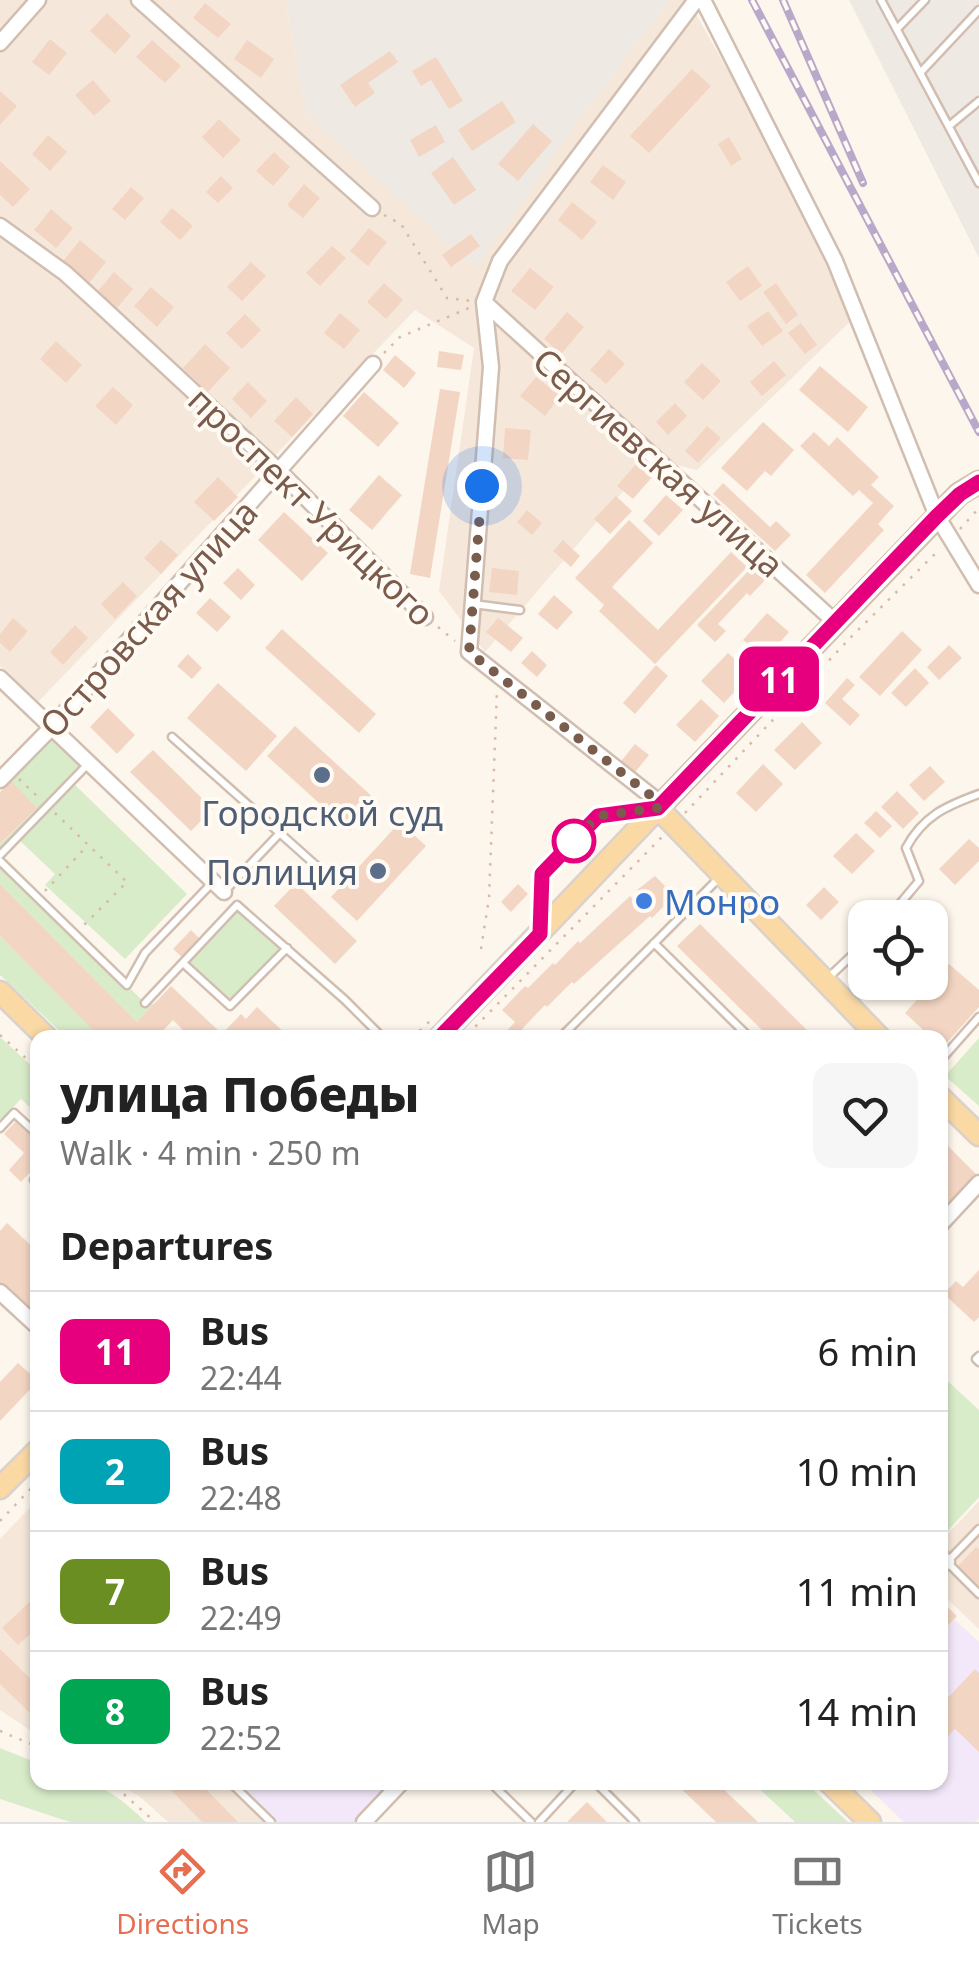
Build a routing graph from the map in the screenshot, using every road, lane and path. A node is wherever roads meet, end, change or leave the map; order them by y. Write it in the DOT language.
graph roads {
  1 [pos="38,0"];
  2 [pos="139,0"];
  3 [pos="700,0"];
  4 [pos="881,0"];
  5 [pos="925,0"];
  6 [pos="979,10"];
  7 [pos="897,29"];
  8 [pos="0,43"];
  9 [pos="920,73"];
  10 [pos="979,101"];
  11 [pos="948,126"];
  12 [pos="979,183"];
  13 [pos="372,208"];
  14 [pos="0,226"];
  15 [pos="484,302"];
  16 [pos="374,364"];
  17 [pos="280,472"];
  18 [pos="979,482"];
  19 [pos="979,508"];
  20 [pos="937,516"];
  21 [pos="951,538"];
  22 [pos="979,585"];
  23 [pos="472,604"];
  24 [pos="520,610"];
  25 [pos="425,617"];
  26 [pos="834,621"];
  27 [pos="469,652"];
  28 [pos="497,674"];
  29 [pos="2,684"];
  30 [pos="52,727"];
  31 [pos="172,737"];
  32 [pos="89,763"];
  33 [pos="6,776"];
  34 [pos="979,794"];
  35 [pos="47,806"];
  36 [pos="658,808"];
  37 [pos="673,826"];
  38 [pos="280,834"];
  39 [pos="88,845"];
  40 [pos="0,858"];
  41 [pos="721,876"];
  42 [pos="329,877"];
  43 [pos="219,887"];
  44 [pos="38,898"];
  45 [pos="902,900"];
  46 [pos="75,934"];
  47 [pos="540,934"];
  48 [pos="654,943"];
  49 [pos="288,948"];
  50 [pos="481,949"];
  51 [pos="848,960"];
  52 [pos="183,963"];
  53 [pos="824,982"];
  54 [pos="2,999"];
  55 [pos="145,1003"];
  56 [pos="979,1018"];
  57 [pos="39,1030"];
  58 [pos="375,1030"];
  59 [pos="447,1030"];
  60 [pos="473,1030"];
  61 [pos="569,1030"];
  62 [pos="742,1030"];
  63 [pos="872,1030"];
  64 [pos="0,1034"];
  65 [pos="15,1048"];
  66 [pos="948,1052"];
  67 [pos="12,1054"];
  68 [pos="30,1062"];
  69 [pos="948,1105"];
  70 [pos="0,1128"];
  71 [pos="30,1128"];
  72 [pos="979,1136"];
  73 [pos="979,1183"];
  74 [pos="948,1216"];
  75 [pos="0,1292"];
  76 [pos="30,1320"];
  77 [pos="30,1458"];
  78 [pos="0,1488"];
  79 [pos="30,1489"];
  80 [pos="0,1521"];
  81 [pos="979,1529"];
  82 [pos="948,1555"];
  83 [pos="948,1564"];
  84 [pos="979,1594"];
  85 [pos="0,1731"];
  86 [pos="30,1744"];
  87 [pos="119,1790"];
  88 [pos="238,1790"];
  89 [pos="394,1790"];
  90 [pos="498,1790"];
  91 [pos="569,1790"];
  92 [pos="603,1790"];
  93 [pos="837,1790"];
  94 [pos="155,1822"];
  95 [pos="271,1822"];
  96 [pos="364,1822"];
  97 [pos="531,1822"];
  98 [pos="539,1822"];
  99 [pos="635,1822"];
  100 [pos="870,1822"];
  1 -- 8 [label="street"];
  2 -- 13 [label="street"];
  3 -- 15 [label="street"];
  3 -- 20 [label="street"];
  4 -- 7 [label="lane"];
  5 -- 7 [label="lane"];
  6 -- 9 [label="lane"];
  7 -- 9 [label="lane"];
  9 -- 11 [label="lane"];
  10 -- 11 [label="lane"];
  11 -- 12 [label="lane"];
  13 -- 15 [label="path"];
  14 -- 17 [label="street, проспект Урицкого"];
  15 -- 16 [label="path"];
  15 -- 23 [label="street"];
  15 -- 26 [label="street, Сергиевская улица"];
  16 -- 17 [label="street, Островская улица"];
  17 -- 25 [label="street, проспект Урицкого"];
  17 -- 30 [label="street, Островская улица"];
  18 -- 20 [label="street"];
  19 -- 21 [label="path"];
  20 -- 21 [label="street"];
  20 -- 26 [label="street"];
  21 -- 22 [label="street"];
  21 -- 37 [label="path"];
  23 -- 24 [label="lane"];
  23 -- 27 [label="street"];
  25 -- 27 [label="path, проспект Урицкого"];
  26 -- 36 [label="street"];
  27 -- 28 [label="street, проспект Урицкого"];
  28 -- 36 [label="street, проспект Урицкого"];
  28 -- 50 [label="path"];
  29 -- 30 [label="street"];
  30 -- 32 [label="street"];
  30 -- 33 [label="street, Островская улица"];
  31 -- 38 [label="lane"];
  32 -- 35 [label="lane"];
  32 -- 43 [label="street"];
  33 -- 35 [label="path"];
  34 -- 45 [label="lane"];
  35 -- 39 [label="path"];
  35 -- 40 [label="lane"];
  36 -- 37 [label="main road, проспект Урицкого"];
  36 -- 47 [label="main road"];
  36 -- 47 [label="lane"];
  37 -- 41 [label="main road, проспект Урицкого"];
  37 -- 60 [label="path"];
  38 -- 42 [label="lane"];
  38 -- 43 [label="lane"];
  39 -- 44 [label="path"];
  39 -- 46 [label="path"];
  40 -- 44 [label="lane"];
  41 -- 48 [label="lane"];
  41 -- 53 [label="main road, проспект Урицкого"];
  43 -- 46 [label="lane"];
  44 -- 46 [label="lane"];
  47 -- 59 [label="main road"];
  48 -- 61 [label="lane"];
  48 -- 62 [label="lane"];
  49 -- 52 [label="lane"];
  49 -- 52 [label="lane"];
  49 -- 58 [label="lane"];
  51 -- 53 [label="lane"];
  52 -- 55 [label="lane"];
  53 -- 63 [label="main road, проспект Урицкого"];
  54 -- 57 [label="main road"];
  56 -- 66 [label="lane"];
  64 -- 65 [label="path"];
  65 -- 67 [label="path"];
  65 -- 68 [label="path"];
  69 -- 72 [label="main road"];
  70 -- 71 [label="lane"];
  73 -- 74 [label="street"];
  75 -- 76 [label="street"];
  77 -- 78 [label="main road"];
  79 -- 80 [label="path"];
  81 -- 82 [label="lane"];
  83 -- 84 [label="lane"];
  85 -- 86 [label="path"];
  87 -- 94 [label="path"];
  88 -- 95 [label="lane"];
  89 -- 96 [label="street"];
  90 -- 97 [label="lane"];
  91 -- 98 [label="lane"];
  92 -- 99 [label="lane"];
  93 -- 100 [label="main road"];
}
